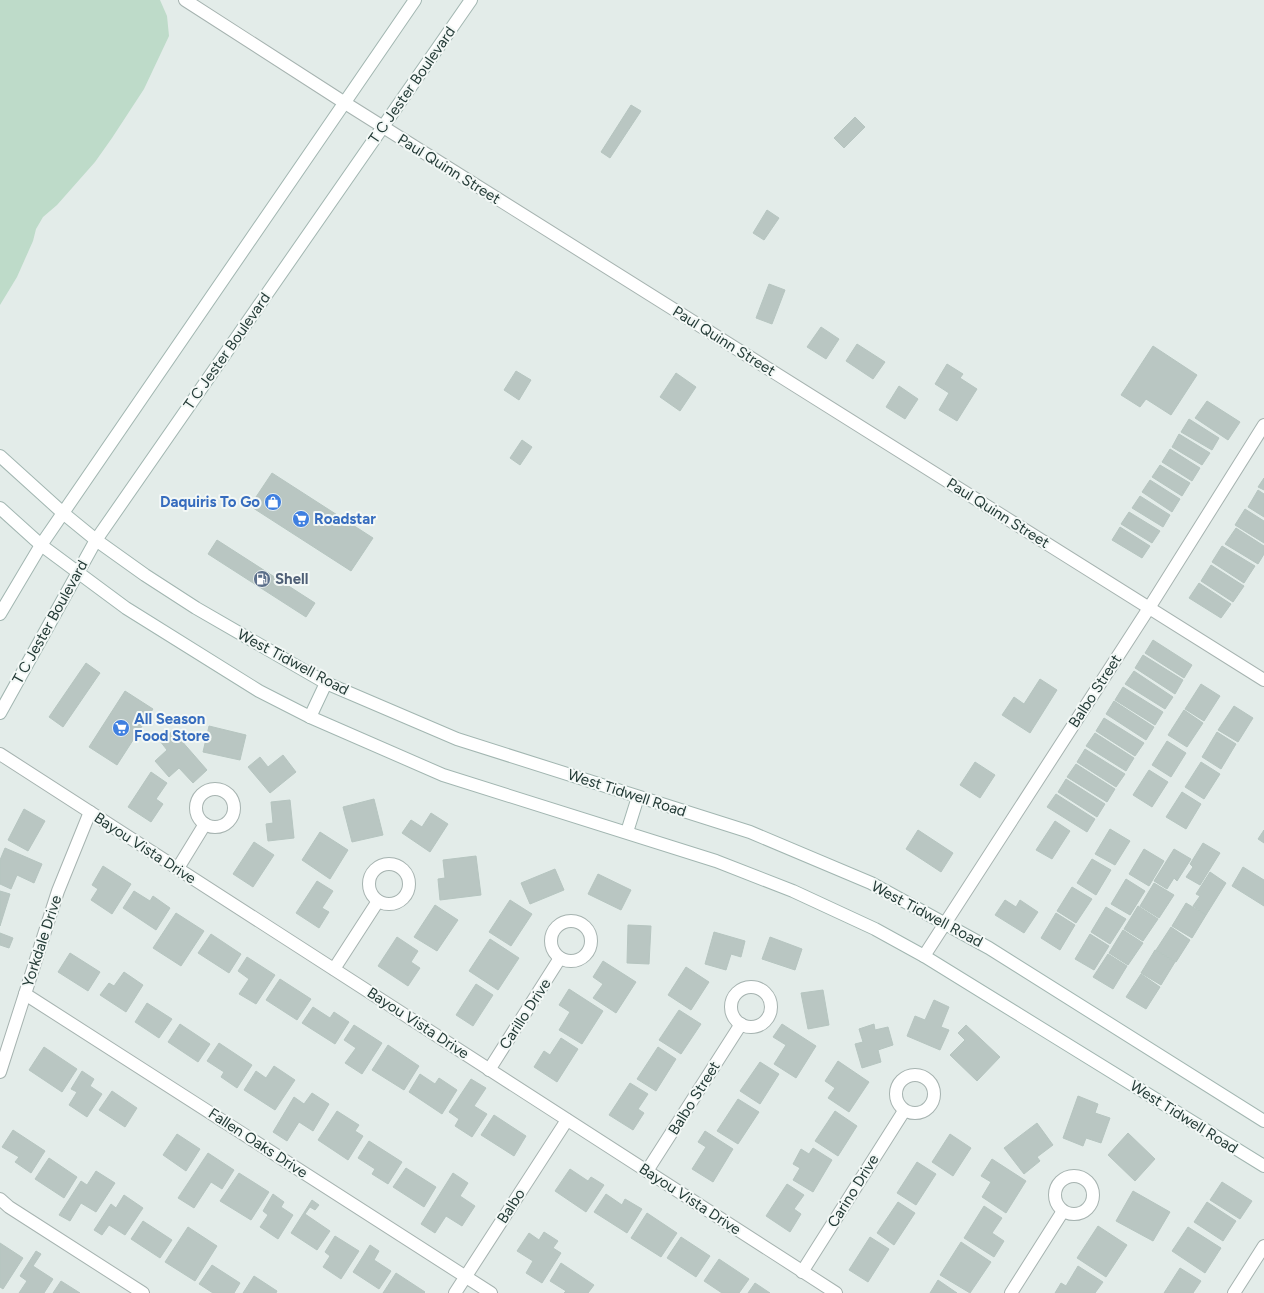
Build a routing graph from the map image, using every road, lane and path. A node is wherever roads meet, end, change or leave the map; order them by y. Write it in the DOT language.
graph roads {
  1 [pos="185,0"];
  2 [pos="416,0"];
  3 [pos="471,0"];
  4 [pos="345,103"];
  5 [pos="383,128"];
  6 [pos="1264,425"];
  7 [pos="0,456"];
  8 [pos="0,508"];
  9 [pos="63,513"];
  10 [pos="96,540"];
  11 [pos="41,546"];
  12 [pos="77,574"];
  13 [pos="1149,608"];
  14 [pos="0,614"];
  15 [pos="1264,680"];
  16 [pos="326,683"];
  17 [pos="0,712"];
  18 [pos="310,717"];
  19 [pos="0,754"];
  20 [pos="638,797"];
  21 [pos="90,812"];
  22 [pos="205,824"];
  23 [pos="627,832"];
  24 [pos="178,868"];
  25 [pos="378,901"];
  26 [pos="945,922"];
  27 [pos="924,956"];
  28 [pos="560,958"];
  29 [pos="334,969"];
  30 [pos="25,994"];
  31 [pos="740,1024"];
  32 [pos="489,1070"];
  33 [pos="0,1072"];
  34 [pos="904,1110"];
  35 [pos="567,1120"];
  36 [pos="1264,1121"];
  37 [pos="1264,1166"];
  38 [pos="647,1171"];
  39 [pos="0,1199"];
  40 [pos="1063,1211"];
  41 [pos="1264,1246"];
  42 [pos="802,1272"];
  43 [pos="466,1277"];
  44 [pos="143,1293"];
  45 [pos="455,1293"];
  46 [pos="491,1293"];
  47 [pos="836,1293"];
  48 [pos="1011,1293"];
  49 [pos="1234,1293"];
  1 -- 4 [label="street, Paul Quinn Street"];
  2 -- 4 [label="street"];
  3 -- 5 [label="street, T C Jester Boulevard"];
  4 -- 5 [label="street, Paul Quinn Street"];
  4 -- 9 [label="street"];
  5 -- 10 [label="street, T C Jester Boulevard"];
  5 -- 13 [label="street, Paul Quinn Street"];
  6 -- 13 [label="street, Balbo Street"];
  7 -- 9 [label="street, West Tidwell Road"];
  8 -- 11 [label="street, West Tidwell Road"];
  9 -- 10 [label="street, West Tidwell Road"];
  9 -- 11 [label="street"];
  10 -- 12 [label="street, T C Jester Boulevard"];
  10 -- 16 [label="street, West Tidwell Road"];
  11 -- 12 [label="street, West Tidwell Road"];
  11 -- 14 [label="street"];
  12 -- 17 [label="street, T C Jester Boulevard"];
  12 -- 18 [label="street, West Tidwell Road"];
  13 -- 15 [label="street, Paul Quinn Street"];
  13 -- 26 [label="street, Balbo Street"];
  16 -- 18 [label="street"];
  16 -- 20 [label="street, West Tidwell Road"];
  18 -- 23 [label="street, West Tidwell Road"];
  19 -- 21 [label="street, Bayou Vista Drive"];
  20 -- 23 [label="street"];
  20 -- 26 [label="street, West Tidwell Road"];
  21 -- 24 [label="street, Bayou Vista Drive"];
  21 -- 30 [label="street, Yorkdale Drive"];
  22 -- 24 [label="street"];
  23 -- 27 [label="street, West Tidwell Road"];
  24 -- 29 [label="street, Bayou Vista Drive"];
  25 -- 29 [label="street"];
  26 -- 27 [label="street, Balbo Street"];
  26 -- 36 [label="street, West Tidwell Road"];
  27 -- 37 [label="street, West Tidwell Road"];
  28 -- 32 [label="street, Carillo Drive"];
  29 -- 32 [label="street, Bayou Vista Drive"];
  30 -- 33 [label="street, Yorkdale Drive"];
  30 -- 43 [label="street, Fallen Oaks Drive"];
  31 -- 38 [label="street, Balbo Street"];
  32 -- 35 [label="street, Bayou Vista Drive"];
  34 -- 42 [label="street, Carino Drive"];
  35 -- 38 [label="street, Bayou Vista Drive"];
  35 -- 43 [label="street, Balbo"];
  38 -- 42 [label="street, Bayou Vista Drive"];
  39 -- 44 [label="street"];
  40 -- 48 [label="street"];
  41 -- 49 [label="street"];
  42 -- 47 [label="street, Bayou Vista Drive"];
  43 -- 45 [label="street, Balbo"];
  43 -- 46 [label="street, Fallen Oaks Drive"];
}
